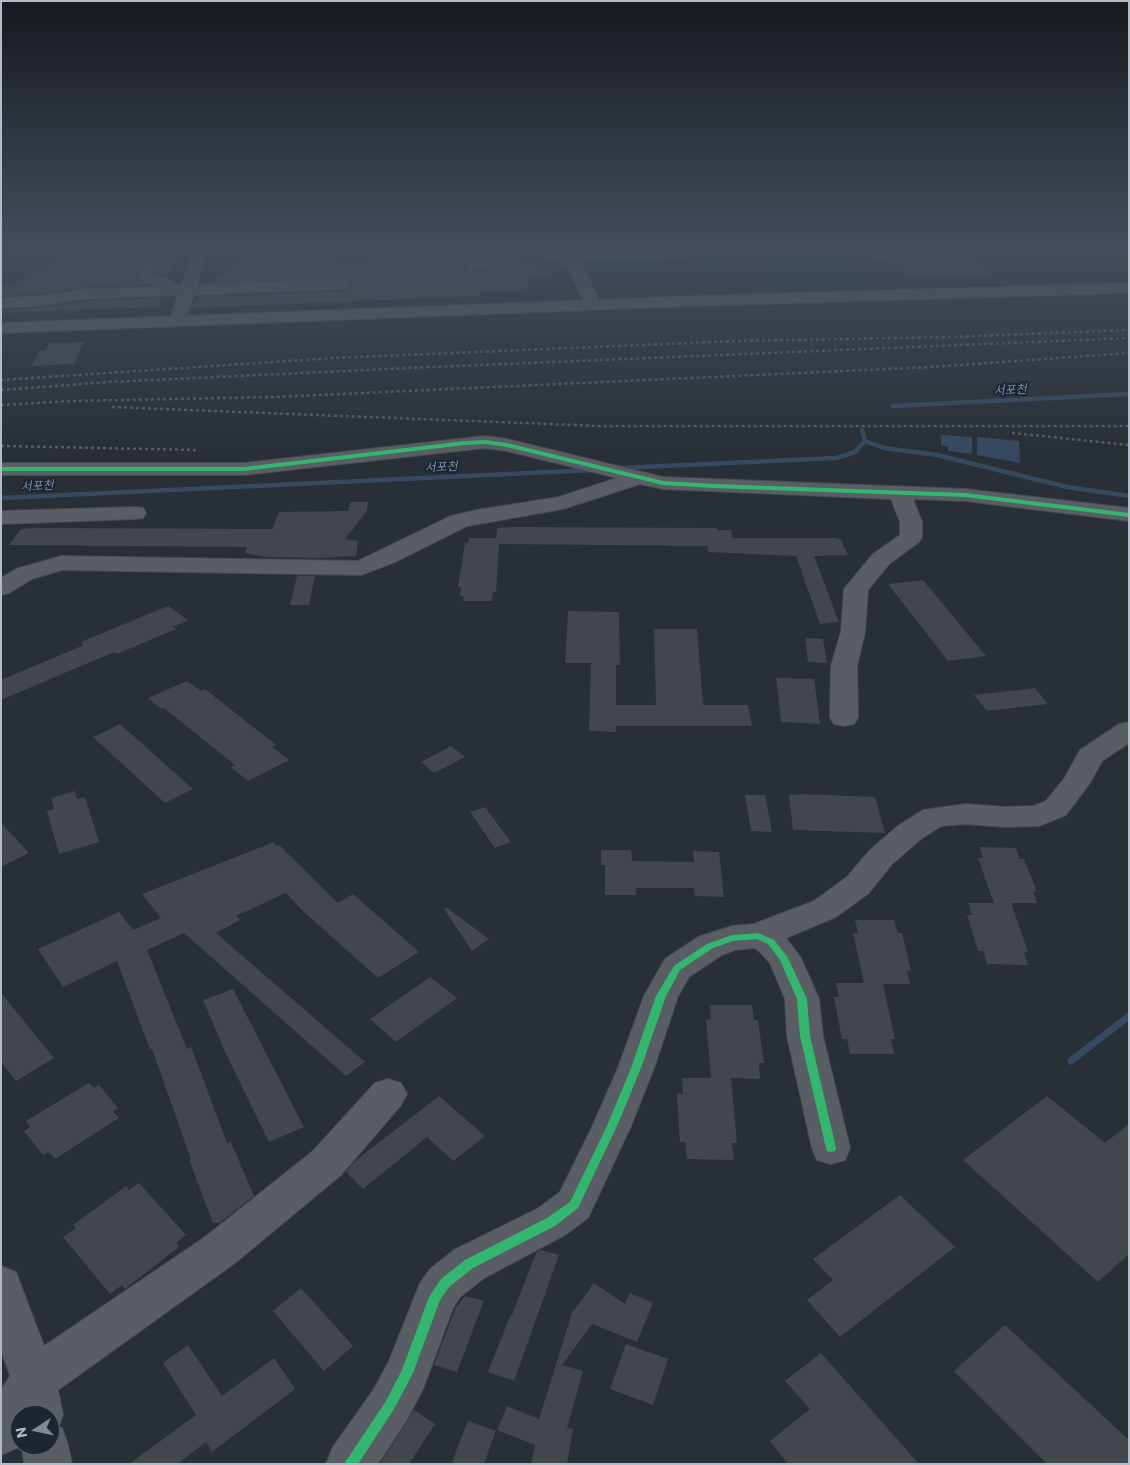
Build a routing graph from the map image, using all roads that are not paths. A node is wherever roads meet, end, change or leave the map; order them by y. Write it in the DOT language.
graph roads {
  1 [pos="178,314"];
  2 [pos="349,314"];
  3 [pos="177,321"];
  4 [pos="1,328"];
  5 [pos="1,469"];
  6 [pos="632,476"];
  7 [pos="899,492"];
  8 [pos="135,513"];
  9 [pos="1129,515"];
  10 [pos="1,518"];
  11 [pos="1,588"];
  12 [pos="844,718"];
  13 [pos="1129,730"];
  14 [pos="758,936"];
  15 [pos="388,1094"];
  16 [pos="831,1148"];
  17 [pos="1,1286"];
  18 [pos="37,1397"];
  19 [pos="1,1432"];
  20 [pos="350,1464"];
  1 -- 3 [label="street"];
  2 -- 3 [label="main road"];
  3 -- 4 [label="main road"];
  5 -- 6 [label="street"];
  6 -- 7 [label="street"];
  6 -- 11 [label="street"];
  7 -- 9 [label="street"];
  7 -- 12 [label="street"];
  8 -- 10 [label="street"];
  13 -- 14 [label="street"];
  14 -- 16 [label="street"];
  14 -- 20 [label="street"];
  15 -- 18 [label="street"];
  17 -- 18 [label="street"];
  18 -- 19 [label="street"];
}
